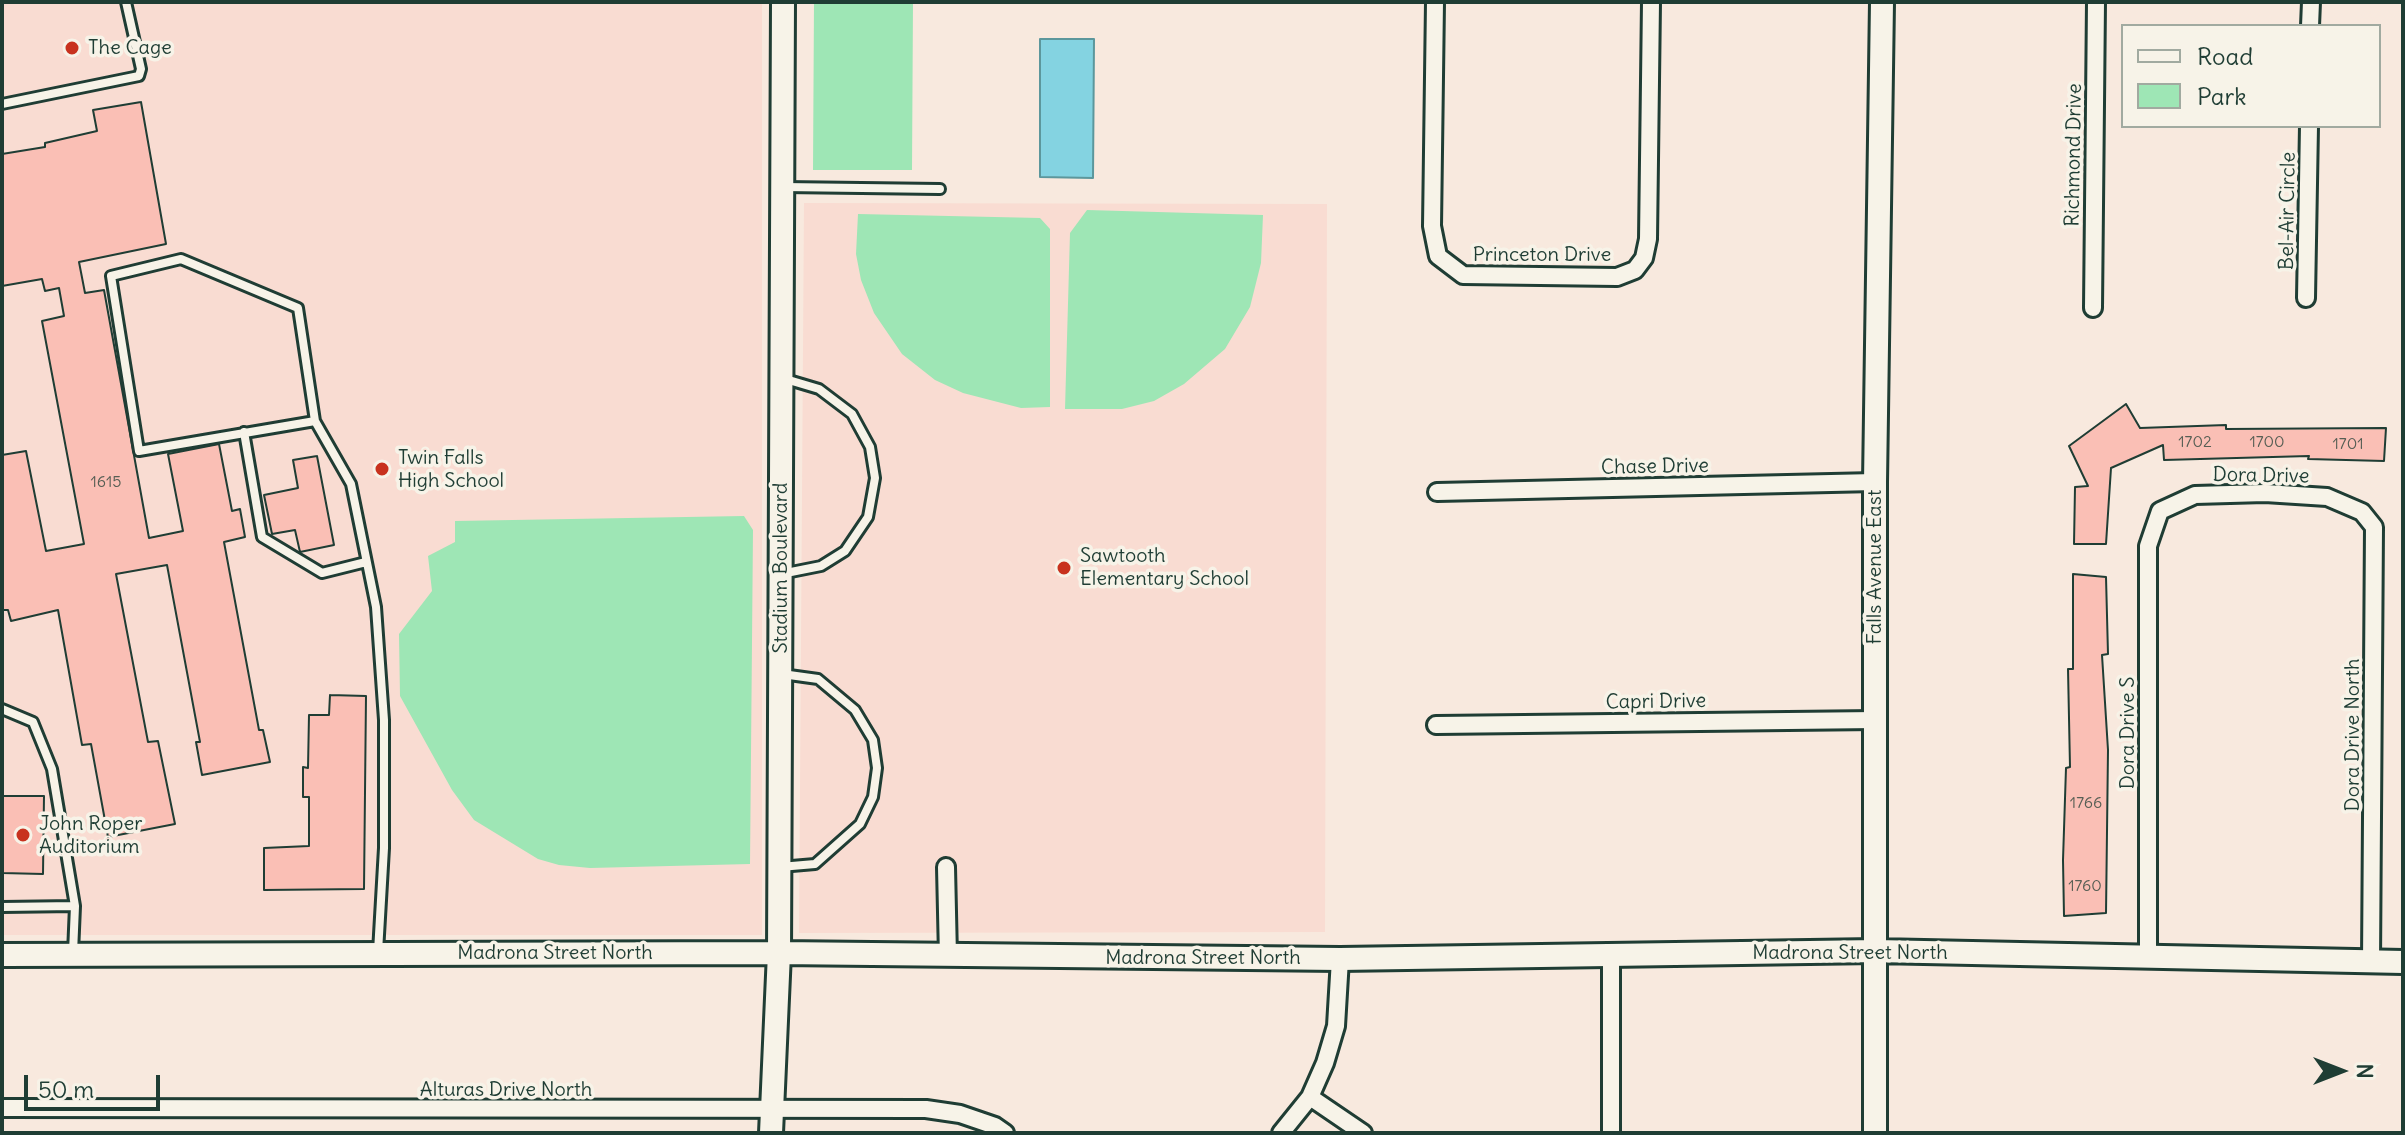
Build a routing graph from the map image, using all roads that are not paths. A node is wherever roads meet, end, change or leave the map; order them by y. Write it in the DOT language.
graph roads {
  1 [pos="126,2"];
  2 [pos="783,2"];
  3 [pos="1435,2"];
  4 [pos="1651,2"];
  5 [pos="1882,2"];
  6 [pos="2096,2"];
  7 [pos="2311,2"];
  8 [pos="2310,24"];
  9 [pos="2,104"];
  10 [pos="2309,128"];
  11 [pos="782,187"];
  12 [pos="940,189"];
  13 [pos="2306,298"];
  14 [pos="2093,308"];
  15 [pos="781,378"];
  16 [pos="315,421"];
  17 [pos="244,432"];
  18 [pos="1875,482"];
  19 [pos="1437,492"];
  20 [pos="2160,511"];
  21 [pos="2362,512"];
  22 [pos="366,562"];
  23 [pos="780,574"];
  24 [pos="780,674"];
  25 [pos="2,709"];
  26 [pos="1876,720"];
  27 [pos="1436,725"];
  28 [pos="779,867"];
  29 [pos="946,867"];
  30 [pos="75,906"];
  31 [pos="2,907"];
  32 [pos="1876,951"];
  33 [pos="378,952"];
  34 [pos="779,953"];
  35 [pos="2,955"];
  36 [pos="73,955"];
  37 [pos="1611,955"];
  38 [pos="948,957"];
  39 [pos="2148,958"];
  40 [pos="1340,959"];
  41 [pos="2371,962"];
  42 [pos="2403,962"];
  43 [pos="1310,1097"];
  44 [pos="2,1108"];
  45 [pos="771,1122"];
  46 [pos="1005,1133"];
  47 [pos="1281,1133"];
  48 [pos="1363,1133"];
  49 [pos="1611,1133"];
  50 [pos="1875,1133"];
  1 -- 9 [label="lane"];
  2 -- 11 [label="street, Stadium Boulevard"];
  3 -- 4 [label="street, Princeton Drive"];
  5 -- 18 [label="street, Falls Avenue East"];
  6 -- 14 [label="street, Richmond Drive"];
  7 -- 8 [label="street"];
  10 -- 13 [label="street, Bel-Air Circle"];
  11 -- 12 [label="lane"];
  11 -- 15 [label="street, Stadium Boulevard"];
  15 -- 23 [label="street, Stadium Boulevard"];
  15 -- 23 [label="lane"];
  16 -- 17 [label="lane"];
  16 -- 17 [label="lane"];
  16 -- 22 [label="lane"];
  17 -- 22 [label="lane"];
  18 -- 19 [label="street, Chase Drive"];
  18 -- 26 [label="street, Falls Avenue East"];
  20 -- 21 [label="street, Dora Drive"];
  20 -- 39 [label="street, Dora Drive S"];
  21 -- 41 [label="street, Dora Drive North"];
  22 -- 33 [label="lane"];
  23 -- 24 [label="street, Stadium Boulevard"];
  24 -- 28 [label="street, Stadium Boulevard"];
  24 -- 28 [label="lane"];
  25 -- 30 [label="lane"];
  26 -- 27 [label="street, Capri Drive"];
  26 -- 32 [label="street, Falls Avenue East"];
  28 -- 34 [label="street, Stadium Boulevard"];
  29 -- 38 [label="street"];
  30 -- 31 [label="lane"];
  30 -- 36 [label="lane"];
  32 -- 37 [label="street, Madrona Street North"];
  32 -- 39 [label="street, Madrona Street North"];
  32 -- 50 [label="street, Falls Avenue East"];
  33 -- 34 [label="street, Madrona Street North"];
  33 -- 36 [label="street, Madrona Street North"];
  34 -- 38 [label="street, Madrona Street North"];
  34 -- 45 [label="street, Stadium Boulevard"];
  35 -- 36 [label="street, Madrona Street North"];
  37 -- 40 [label="street, Madrona Street North"];
  37 -- 49 [label="street"];
  38 -- 40 [label="street, Madrona Street North"];
  39 -- 41 [label="street, Madrona Street North"];
  40 -- 43 [label="street"];
  41 -- 42 [label="street, Madrona Street North"];
  43 -- 47 [label="street"];
  43 -- 48 [label="street"];
  44 -- 45 [label="street, Alturas Drive North"];
  45 -- 46 [label="street, Alturas Drive North"];
}
